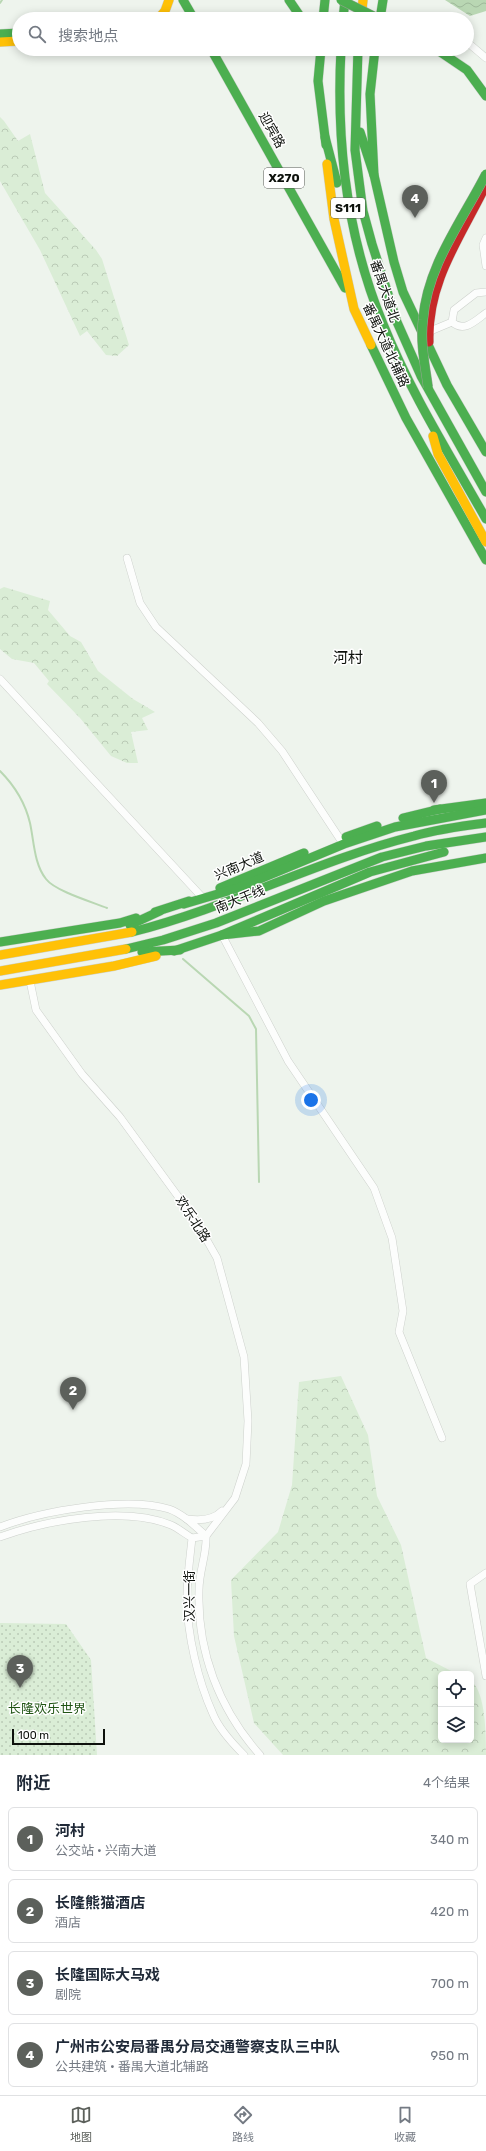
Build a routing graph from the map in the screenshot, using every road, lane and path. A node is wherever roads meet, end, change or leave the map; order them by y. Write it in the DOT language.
graph roads {
  1 [pos="169,0"];
  2 [pos="183,0"];
  3 [pos="289,0"];
  4 [pos="325,0"];
  5 [pos="341,0"];
  6 [pos="345,0"];
  7 [pos="363,0"];
  8 [pos="383,0"];
  9 [pos="164,12"];
  10 [pos="190,12"];
  11 [pos="297,12"];
  12 [pos="324,12"];
  13 [pos="344,12"];
  14 [pos="362,12"];
  15 [pos="366,12"];
  16 [pos="381,12"];
  17 [pos="12,33"];
  18 [pos="0,34"];
  19 [pos="12,41"];
  20 [pos="0,42"];
  21 [pos="474,48"];
  22 [pos="215,56"];
  23 [pos="316,56"];
  24 [pos="320,56"];
  25 [pos="341,56"];
  26 [pos="358,56"];
  27 [pos="374,56"];
  28 [pos="447,56"];
  29 [pos="486,58"];
  30 [pos="318,81"];
  31 [pos="486,96"];
  32 [pos="357,104"];
  33 [pos="325,136"];
  34 [pos="486,174"];
  35 [pos="374,175"];
  36 [pos="486,185"];
  37 [pos="486,238"];
  38 [pos="357,249"];
  39 [pos="486,266"];
  40 [pos="486,292"];
  41 [pos="354,309"];
  42 [pos="486,313"];
  43 [pos="452,322"];
  44 [pos="428,332"];
  45 [pos="430,349"];
  46 [pos="428,387"];
  47 [pos="427,412"];
  48 [pos="486,452"];
  49 [pos="486,492"];
  50 [pos="486,519"];
  51 [pos="486,542"];
  52 [pos="127,558"];
  53 [pos="486,560"];
  54 [pos="0,679"];
  55 [pos="486,804"];
  56 [pos="486,810"];
  57 [pos="486,823"];
  58 [pos="486,837"];
  59 [pos="340,839"];
  60 [pos="486,845"];
  61 [pos="486,858"];
  62 [pos="201,896"];
  63 [pos="184,904"];
  64 [pos="160,911"];
  65 [pos="222,935"];
  66 [pos="103,937"];
  67 [pos="0,942"];
  68 [pos="180,950"];
  69 [pos="0,955"];
  70 [pos="104,955"];
  71 [pos="0,971"];
  72 [pos="30,981"];
  73 [pos="0,985"];
  74 [pos="442,1438"];
  75 [pos="234,1498"];
  76 [pos="187,1519"];
  77 [pos="0,1527"];
  78 [pos="206,1536"];
  79 [pos="0,1537"];
  80 [pos="192,1538"];
  81 [pos="486,1573"];
  82 [pos="486,1676"];
  83 [pos="244,1755"];
  84 [pos="260,1755"];
  1 -- 9 [label="main road"];
  2 -- 10 [label="main road"];
  3 -- 11 [label="main road"];
  4 -- 12 [label="main road"];
  5 -- 15 [label="main road, bridge"];
  6 -- 13 [label="main road"];
  7 -- 14 [label="main road"];
  8 -- 16 [label="main road"];
  17 -- 18 [label="main road"];
  19 -- 20 [label="main road"];
  21 -- 29 [label="street"];
  22 -- 41 [label="main road, 迎宾路 / X270"];
  23 -- 30 [label="main road"];
  24 -- 30 [label="main road, 番禺大道北辅路"];
  25 -- 38 [label="main road, 番禺大道北 / S111"];
  26 -- 32 [label="main road, 番禺大道北 / S111"];
  27 -- 35 [label="main road"];
  28 -- 31 [label="main road"];
  30 -- 33 [label="main road, 番禺大道北辅路"];
  32 -- 35 [label="main road"];
  32 -- 46 [label="main road, 番禺大道北 / S111, bridge"];
  33 -- 38 [label="main road"];
  33 -- 41 [label="main road, 番禺大道北辅路"];
  34 -- 46 [label="main road, bridge"];
  35 -- 45 [label="main road"];
  36 -- 44 [label="main road"];
  37 -- 39 [label="street"];
  38 -- 47 [label="main road, 番禺大道北 / S111"];
  40 -- 43 [label="street"];
  41 -- 53 [label="main road, 番禺大道北辅路"];
  42 -- 43 [label="street"];
  43 -- 44 [label="street"];
  44 -- 45 [label="main road"];
  45 -- 48 [label="main road"];
  46 -- 49 [label="main road, 番禺大道北 / S111"];
  47 -- 50 [label="main road, 番禺大道北 / S111"];
  47 -- 51 [label="main road"];
  52 -- 59 [label="street"];
  54 -- 62 [label="street"];
  55 -- 59 [label="main road, 兴南大道"];
  56 -- 63 [label="main road"];
  57 -- 66 [label="main road, 南大干线"];
  58 -- 70 [label="main road, 南大干线"];
  59 -- 62 [label="main road, 兴南大道"];
  60 -- 65 [label="main road"];
  61 -- 65 [label="main road"];
  62 -- 63 [label="main road, 兴南大道"];
  63 -- 64 [label="main road, 兴南大道"];
  64 -- 66 [label="main road"];
  64 -- 67 [label="main road, 兴南大道"];
  65 -- 68 [label="main road"];
  65 -- 74 [label="street"];
  66 -- 69 [label="main road, 南大干线"];
  68 -- 70 [label="main road"];
  68 -- 72 [label="main road"];
  70 -- 71 [label="main road, 南大干线"];
  72 -- 73 [label="main road"];
  72 -- 75 [label="street, 欢乐北路"];
  75 -- 76 [label="street"];
  75 -- 78 [label="street"];
  76 -- 77 [label="street"];
  76 -- 78 [label="street"];
  78 -- 80 [label="street"];
  78 -- 84 [label="street, 汉兴一街"];
  79 -- 80 [label="street"];
  80 -- 83 [label="street, 汉兴一街"];
  81 -- 82 [label="street"];
}
